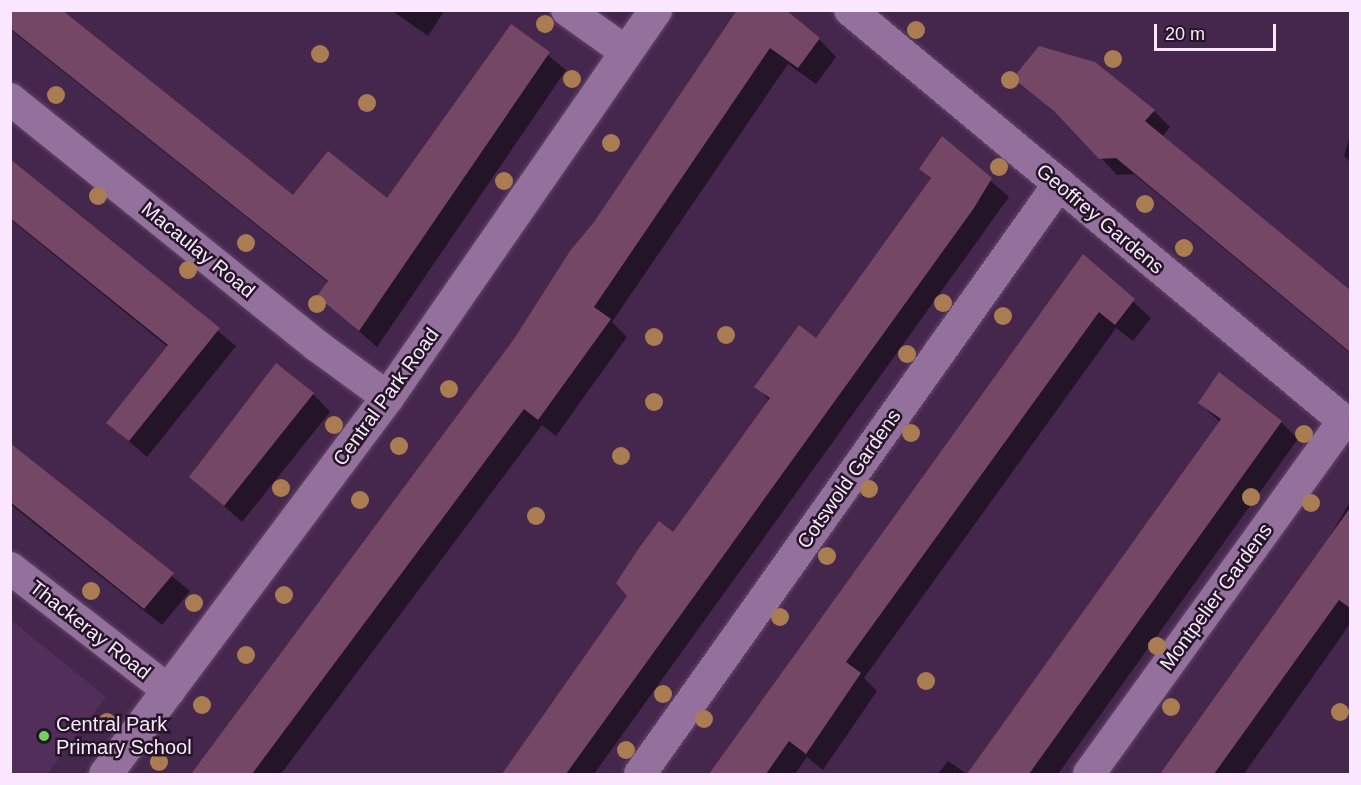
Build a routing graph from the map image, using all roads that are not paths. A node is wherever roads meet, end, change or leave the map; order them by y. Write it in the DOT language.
graph roads {
  1 [pos="567,10"];
  2 [pos="655,10"];
  3 [pos="850,10"];
  4 [pos="626,52"];
  5 [pos="10,99"];
  6 [pos="1059,184"];
  7 [pos="387,397"];
  8 [pos="1347,424"];
  9 [pos="10,568"];
  10 [pos="169,691"];
  11 [pos="105,774"];
  12 [pos="640,774"];
  13 [pos="1089,774"];
  1 -- 4 [label="street"];
  2 -- 4 [label="main road, Central Park Road"];
  3 -- 6 [label="street, Geoffrey Gardens"];
  4 -- 7 [label="main road, Central Park Road"];
  5 -- 7 [label="street, Macaulay Road"];
  6 -- 8 [label="street, Geoffrey Gardens"];
  6 -- 12 [label="street, Cotswold Gardens"];
  7 -- 10 [label="main road, Central Park Road"];
  8 -- 13 [label="street, Montpelier Gardens"];
  9 -- 10 [label="street, Thackeray Road"];
  10 -- 11 [label="main road, Central Park Road"];
}
